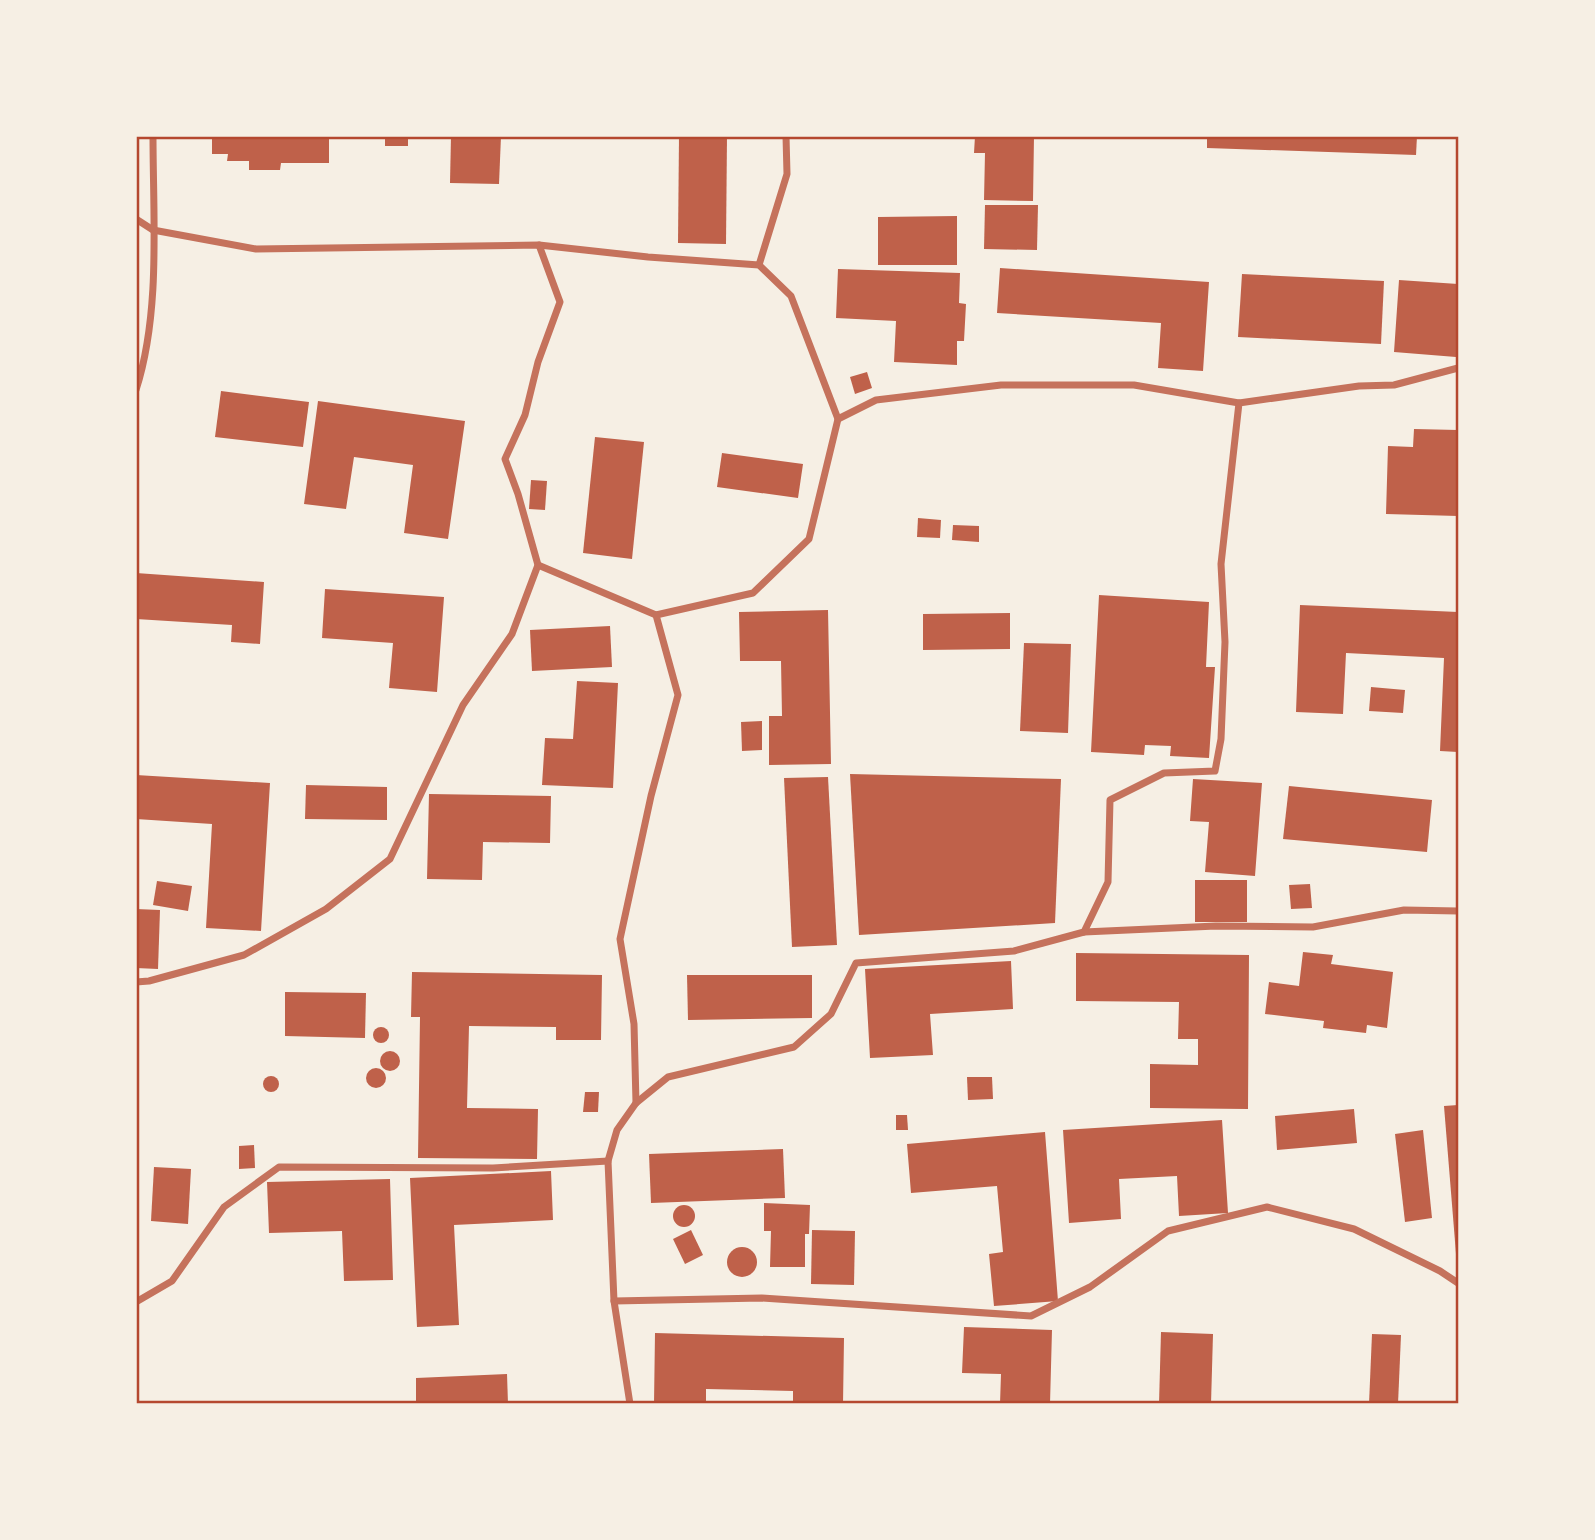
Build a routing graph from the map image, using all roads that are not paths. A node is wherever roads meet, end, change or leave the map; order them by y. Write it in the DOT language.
graph roads {
  1 [pos="153,136"];
  2 [pos="786,136"];
  3 [pos="136,219"];
  4 [pos="153,230"];
  5 [pos="539,245"];
  6 [pos="759,265"];
  7 [pos="1458,368"];
  8 [pos="136,390"];
  9 [pos="1239,402"];
  10 [pos="838,419"];
  11 [pos="538,565"];
  12 [pos="656,615"];
  13 [pos="1458,911"];
  14 [pos="1084,932"];
  15 [pos="136,982"];
  16 [pos="636,1103"];
  17 [pos="608,1161"];
  18 [pos="1458,1283"];
  19 [pos="614,1301"];
  20 [pos="136,1302"];
  21 [pos="630,1404"];
  1 -- 4 [label="street"];
  2 -- 6 [label="street"];
  3 -- 4 [label="street"];
  4 -- 5 [label="street"];
  4 -- 8 [label="street"];
  5 -- 6 [label="street"];
  5 -- 11 [label="street"];
  6 -- 10 [label="street"];
  7 -- 9 [label="street"];
  9 -- 10 [label="street"];
  9 -- 14 [label="street"];
  10 -- 12 [label="street"];
  11 -- 12 [label="street"];
  11 -- 15 [label="street"];
  12 -- 16 [label="street"];
  13 -- 14 [label="street"];
  14 -- 16 [label="street"];
  16 -- 17 [label="street"];
  17 -- 19 [label="street"];
  17 -- 20 [label="street"];
  18 -- 19 [label="street"];
  19 -- 21 [label="street"];
}
